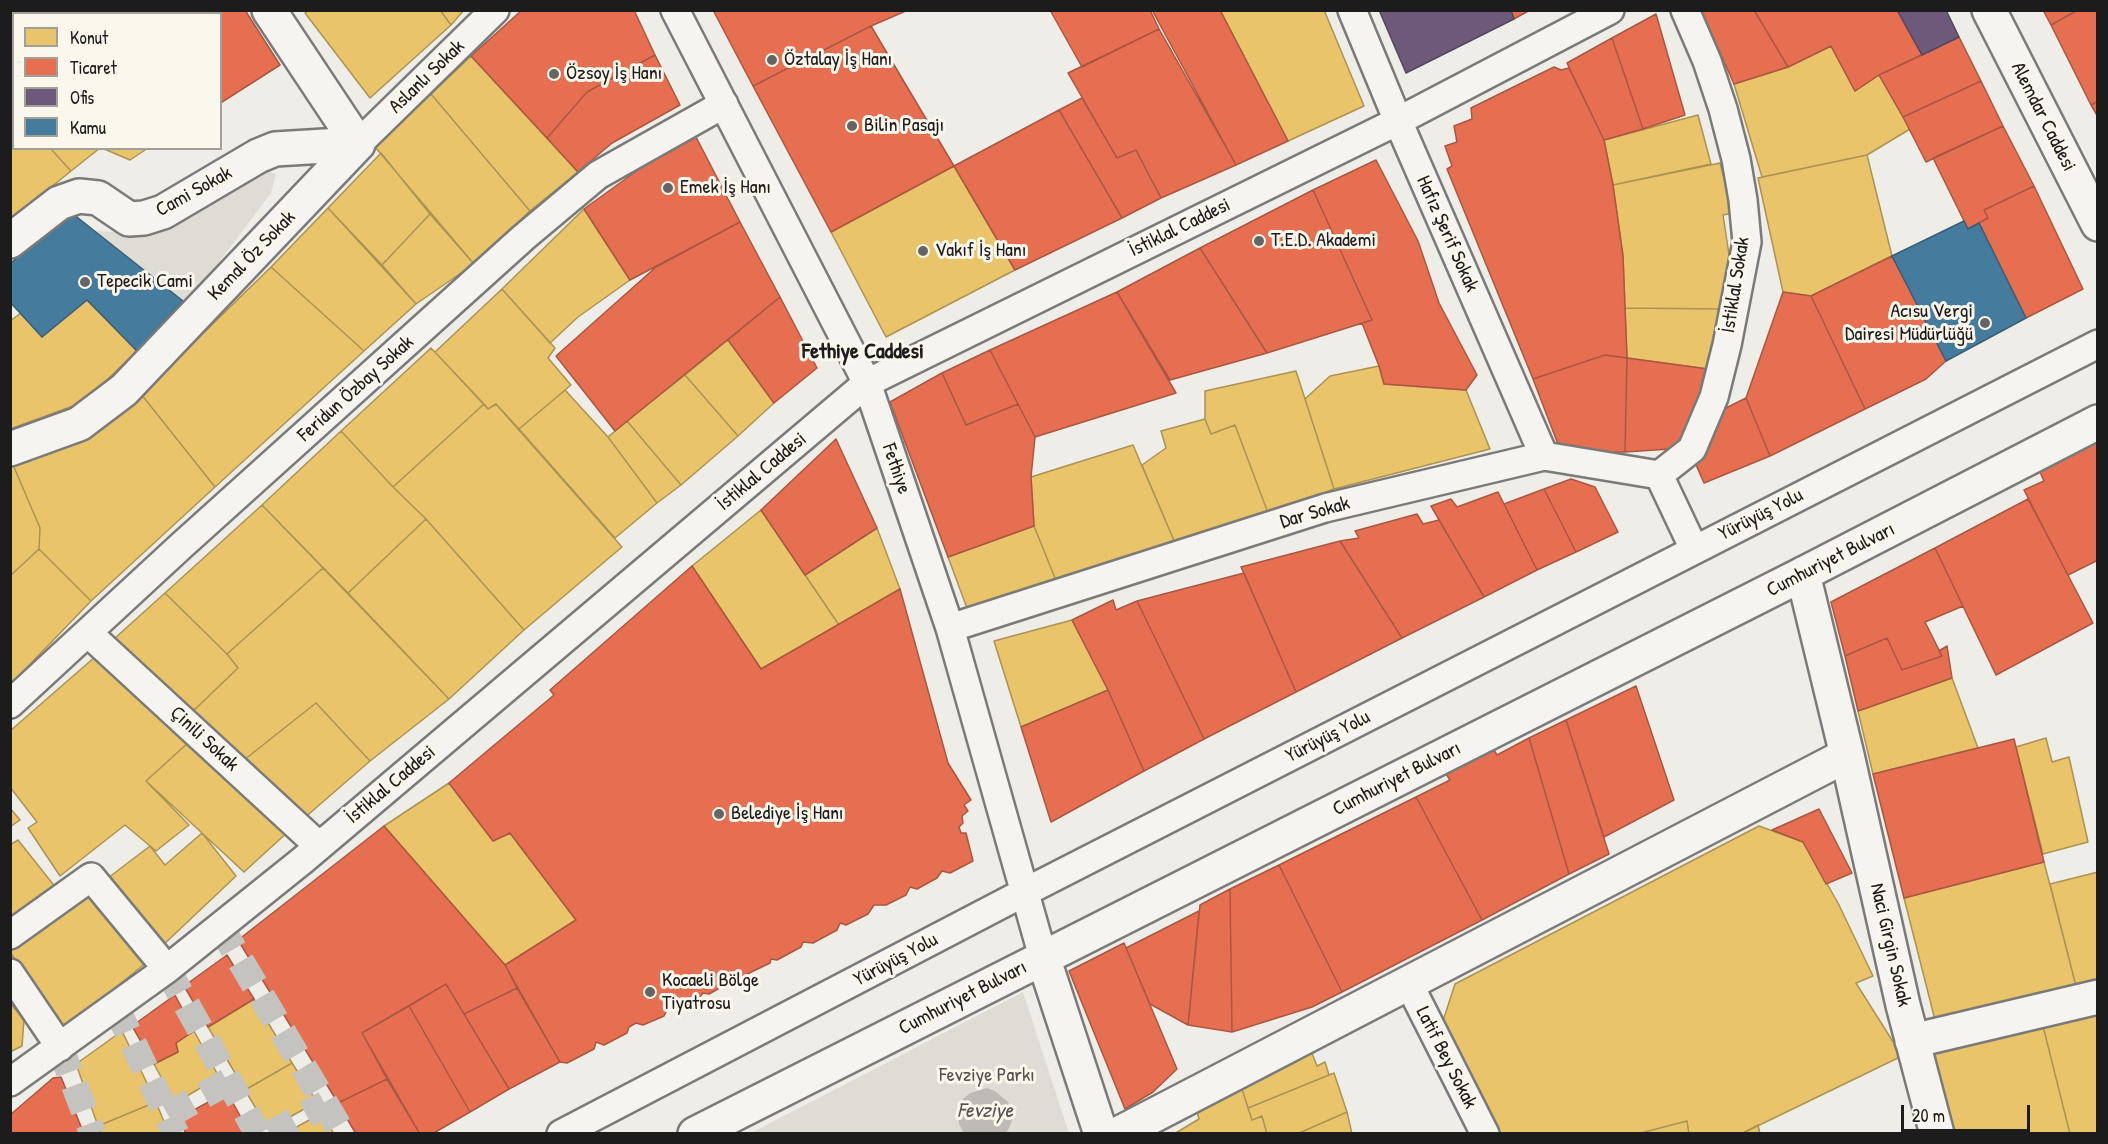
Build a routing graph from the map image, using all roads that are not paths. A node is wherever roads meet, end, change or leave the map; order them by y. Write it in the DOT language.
graph roads {
  1 [pos="269,10"];
  2 [pos="495,10"];
  3 [pos="675,10"];
  4 [pos="1352,10"];
  5 [pos="1610,10"];
  6 [pos="1685,10"];
  7 [pos="1989,10"];
  8 [pos="724,104"];
  9 [pos="1398,121"];
  10 [pos="358,144"];
  11 [pos="2097,224"];
  12 [pos="10,241"];
  13 [pos="2097,344"];
  14 [pos="867,383"];
  15 [pos="2097,422"];
  16 [pos="10,449"];
  17 [pos="1544,456"];
  18 [pos="1659,475"];
  19 [pos="1694,549"];
  20 [pos="1803,574"];
  21 [pos="950,628"];
  22 [pos="88,633"];
  23 [pos="10,704"];
  24 [pos="1847,755"];
  25 [pos="319,846"];
  26 [pos="1025,892"];
  27 [pos="10,935"];
  28 [pos="1043,957"];
  29 [pos="167,969"];
  30 [pos="10,973"];
  31 [pos="1408,982"];
  32 [pos="2097,998"];
  33 [pos="1912,1041"];
  34 [pos="60,1047"];
  35 [pos="10,1082"];
  36 [pos="561,1134"];
  37 [pos="695,1134"];
  38 [pos="1101,1134"];
  39 [pos="1118,1134"];
  40 [pos="1485,1134"];
  41 [pos="1937,1134"];
  1 -- 10 [label="street"];
  2 -- 10 [label="street, Aslanlı Sokak"];
  3 -- 8 [label="street, Fethiye"];
  4 -- 9 [label="street, Hafız Şerif Sokak"];
  5 -- 9 [label="street, İstiklal Caddesi"];
  6 -- 18 [label="street, İstiklal Sokak"];
  7 -- 11 [label="street, Alemdar Caddesi"];
  8 -- 14 [label="street, Fethiye"];
  8 -- 22 [label="street, Feridun Özbay Sokak"];
  9 -- 14 [label="street, İstiklal Caddesi"];
  9 -- 17 [label="street, Hafız Şerif Sokak"];
  10 -- 12 [label="street, Cami Sokak"];
  10 -- 16 [label="street, Kemal Öz Sokak"];
  13 -- 19 [label="street, Yürüyüş Yolu"];
  14 -- 21 [label="street, Fethiye"];
  14 -- 25 [label="street, İstiklal Caddesi"];
  15 -- 20 [label="street, Cumhuriyet Bulvarı"];
  17 -- 18 [label="street, Dar Sokak"];
  17 -- 21 [label="street, Dar Sokak"];
  18 -- 19 [label="street"];
  19 -- 26 [label="street, Yürüyüş Yolu"];
  20 -- 24 [label="street, Naci Girgin Sokak"];
  20 -- 28 [label="street, Cumhuriyet Bulvarı"];
  21 -- 26 [label="street, Fethiye"];
  22 -- 23 [label="street, Feridun Özbay Sokak"];
  22 -- 25 [label="street, Çinili Sokak"];
  24 -- 31 [label="street"];
  24 -- 33 [label="street, Naci Girgin Sokak"];
  25 -- 29 [label="street, İstiklal Caddesi"];
  26 -- 28 [label="street, Fethiye"];
  26 -- 36 [label="street, Yürüyüş Yolu"];
  27 -- 29 [label="street"];
  28 -- 37 [label="street, Cumhuriyet Bulvarı"];
  28 -- 38 [label="street"];
  29 -- 34 [label="street, İstiklal Caddesi"];
  30 -- 34 [label="street"];
  31 -- 39 [label="street"];
  31 -- 40 [label="street, Latif Bey Sokak"];
  32 -- 33 [label="street"];
  33 -- 41 [label="street, Naci Girgin Sokak"];
  34 -- 35 [label="street, İstiklal Caddesi"];
}
